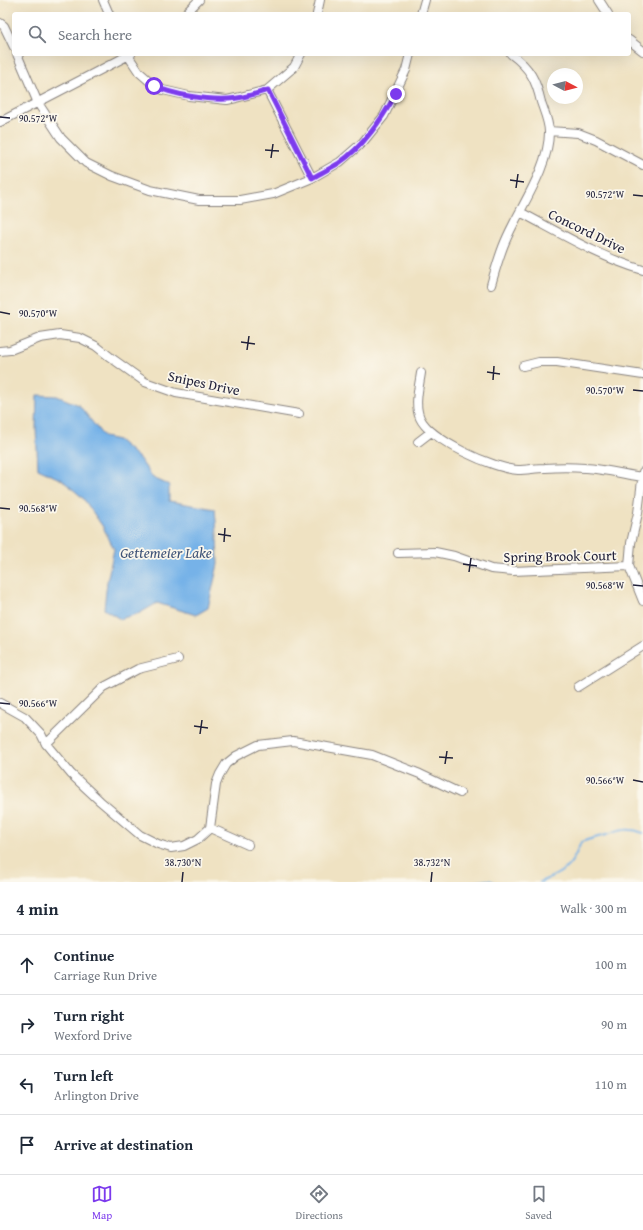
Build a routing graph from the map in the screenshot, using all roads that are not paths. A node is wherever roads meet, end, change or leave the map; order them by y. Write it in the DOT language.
graph roads {
  1 [pos="103,0"];
  2 [pos="199,0"];
  3 [pos="320,0"];
  4 [pos="425,0"];
  5 [pos="599,0"];
  6 [pos="108,12"];
  7 [pos="187,12"];
  8 [pos="317,12"];
  9 [pos="422,12"];
  10 [pos="607,12"];
  11 [pos="0,22"];
  12 [pos="631,42"];
  13 [pos="12,43"];
  14 [pos="643,51"];
  15 [pos="18,56"];
  16 [pos="127,56"];
  17 [pos="130,56"];
  18 [pos="300,56"];
  19 [pos="410,56"];
  20 [pos="515,56"];
  21 [pos="268,90"];
  22 [pos="38,103"];
  23 [pos="0,122"];
  24 [pos="549,131"];
  25 [pos="643,165"];
  26 [pos="312,178"];
  27 [pos="520,212"];
  28 [pos="643,270"];
  29 [pos="491,285"];
  30 [pos="0,351"];
  31 [pos="524,366"];
  32 [pos="421,373"];
  33 [pos="643,375"];
  34 [pos="299,414"];
  35 [pos="431,432"];
  36 [pos="418,442"];
  37 [pos="643,475"];
  38 [pos="398,553"];
  39 [pos="629,566"];
  40 [pos="643,601"];
  41 [pos="643,646"];
  42 [pos="178,659"];
  43 [pos="578,687"];
  44 [pos="0,703"];
  45 [pos="46,744"];
  46 [pos="460,793"];
  47 [pos="210,828"];
  48 [pos="248,845"];
  1 -- 6 [label="street"];
  2 -- 7 [label="street"];
  3 -- 8 [label="street"];
  4 -- 9 [label="street"];
  5 -- 10 [label="street"];
  11 -- 13 [label="street"];
  12 -- 14 [label="street"];
  15 -- 22 [label="street"];
  16 -- 22 [label="street"];
  17 -- 21 [label="street"];
  18 -- 21 [label="street"];
  19 -- 26 [label="street"];
  20 -- 24 [label="street"];
  21 -- 26 [label="street"];
  22 -- 23 [label="street"];
  22 -- 26 [label="street"];
  24 -- 25 [label="street"];
  24 -- 27 [label="street"];
  27 -- 28 [label="street, Concord Drive"];
  27 -- 29 [label="street"];
  30 -- 34 [label="street, Snipes Drive"];
  31 -- 33 [label="street"];
  32 -- 35 [label="street"];
  35 -- 36 [label="street"];
  35 -- 37 [label="street"];
  37 -- 39 [label="street"];
  38 -- 39 [label="street, Spring Brook Court"];
  39 -- 40 [label="street"];
  41 -- 43 [label="street"];
  42 -- 45 [label="street"];
  44 -- 45 [label="street"];
  45 -- 47 [label="street"];
  46 -- 47 [label="street"];
  47 -- 48 [label="street"];
}
